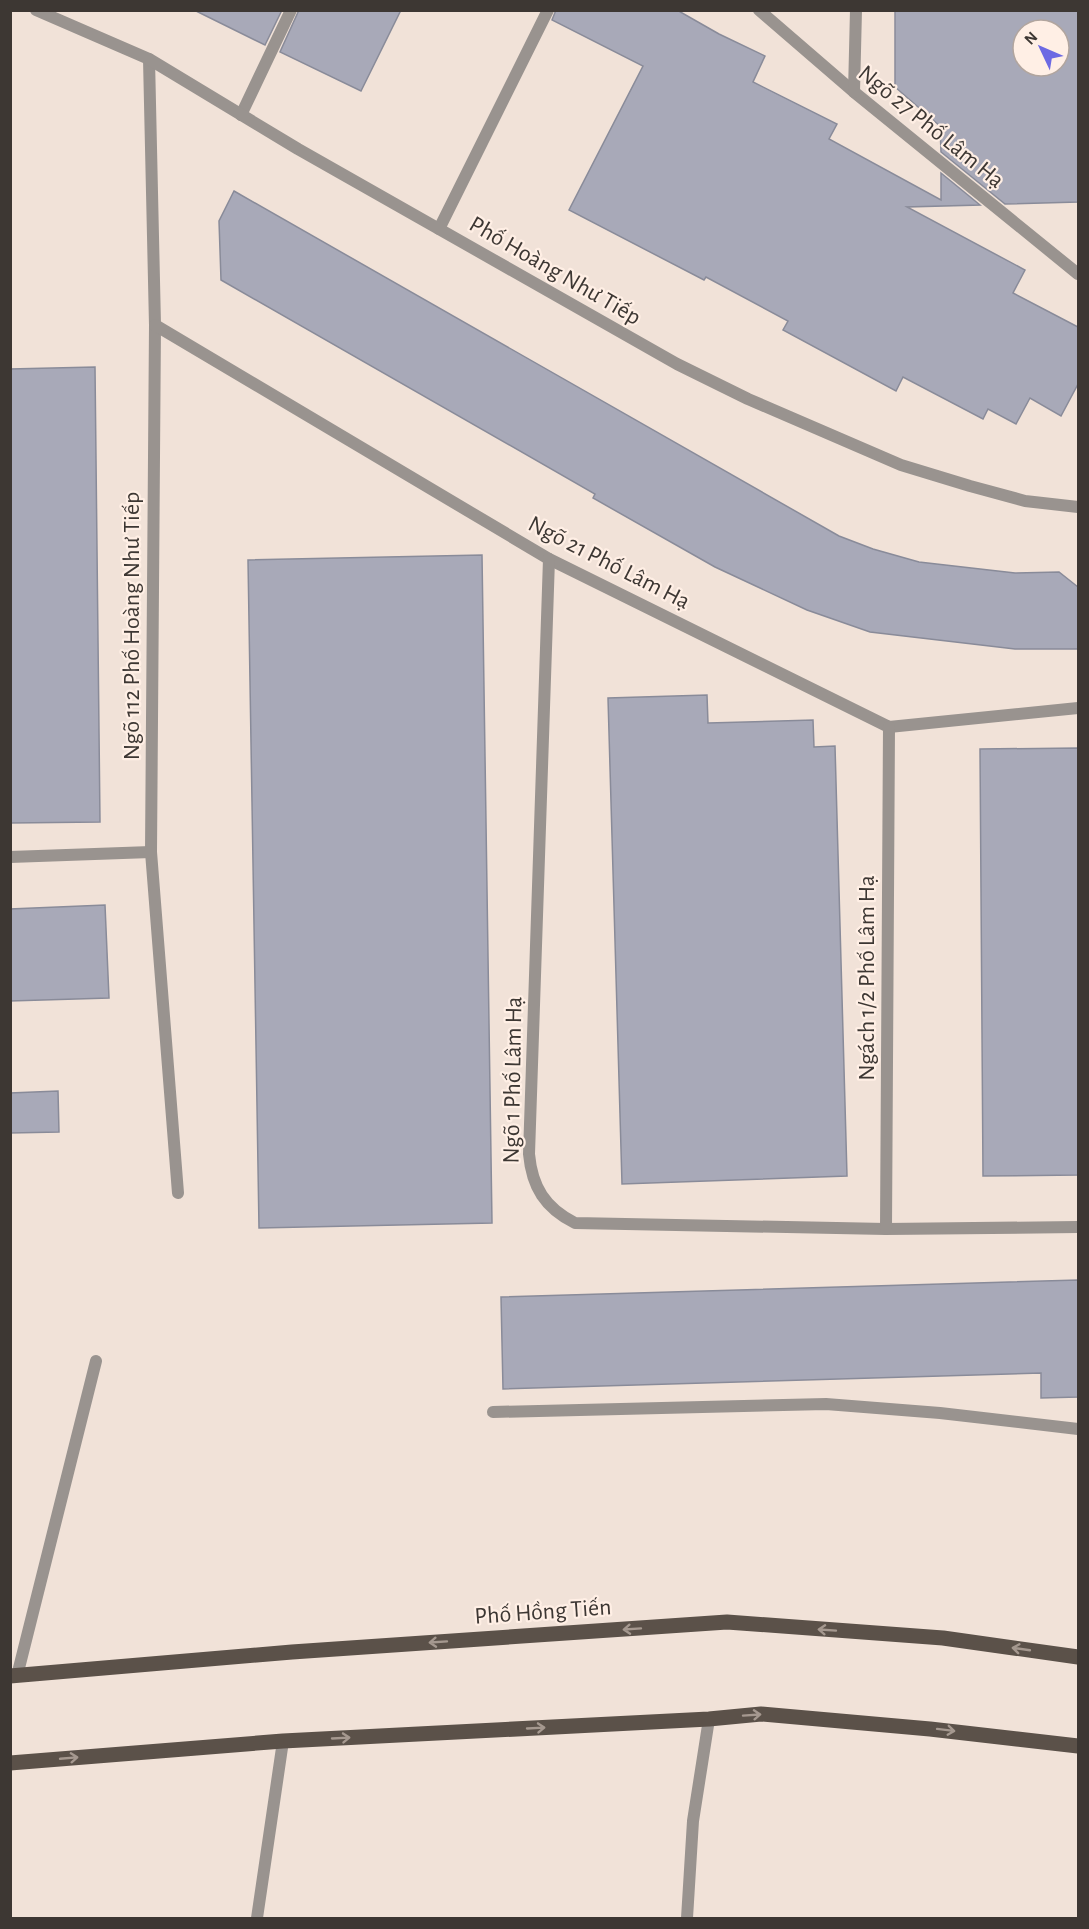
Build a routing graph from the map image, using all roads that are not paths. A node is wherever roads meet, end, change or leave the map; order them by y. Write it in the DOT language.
graph roads {
  1 [pos="36,10"];
  2 [pos="291,10"];
  3 [pos="548,10"];
  4 [pos="759,10"];
  5 [pos="856,10"];
  6 [pos="149,59"];
  7 [pos="854,92"];
  8 [pos="241,115"];
  9 [pos="439,229"];
  10 [pos="1078,274"];
  11 [pos="155,325"];
  12 [pos="1078,507"];
  13 [pos="549,559"];
  14 [pos="1078,708"];
  15 [pos="889,727"];
  16 [pos="151,852"];
  17 [pos="10,857"];
  18 [pos="178,1193"];
  19 [pos="1078,1227"];
  20 [pos="886,1229"];
  21 [pos="96,1361"];
  22 [pos="493,1412"];
  23 [pos="1078,1429"];
  24 [pos="1078,1657"];
  25 [pos="14,1676"];
  26 [pos="709,1719"];
  27 [pos="283,1741"];
  28 [pos="1078,1746"];
  29 [pos="10,1762"];
  30 [pos="257,1918"];
  31 [pos="687,1918"];
  1 -- 6 [label="street, Phố Hoàng Như Tiếp"];
  2 -- 8 [label="street"];
  3 -- 9 [label="street"];
  4 -- 7 [label="street, Ngõ 27 Phố Lâm Hạ"];
  5 -- 7 [label="street"];
  6 -- 8 [label="street, Phố Hoàng Như Tiếp"];
  6 -- 11 [label="street, Ngõ 112 Phố Hoàng Như Tiếp"];
  7 -- 10 [label="street, Ngõ 27 Phố Lâm Hạ"];
  8 -- 9 [label="street, Phố Hoàng Như Tiếp"];
  9 -- 12 [label="street, Phố Hoàng Như Tiếp"];
  11 -- 13 [label="street, Ngõ 21 Phố Lâm Hạ"];
  11 -- 16 [label="street, Ngõ 112 Phố Hoàng Như Tiếp"];
  13 -- 15 [label="street, Ngõ 21 Phố Lâm Hạ"];
  13 -- 20 [label="street, Ngõ 1 Phố Lâm Hạ"];
  14 -- 15 [label="street"];
  15 -- 20 [label="street, Ngách 1/2 Phố Lâm Hạ"];
  16 -- 17 [label="street"];
  16 -- 18 [label="street, Ngõ 112 Phố Hoàng Như Tiếp"];
  19 -- 20 [label="street, Ngõ 1 Phố Lâm Hạ"];
  21 -- 25 [label="street"];
  22 -- 23 [label="street"];
  24 -- 25 [label="main road, Phố Hồng Tiến, one-way"];
  27 -- 26 [label="main road, one-way"];
  26 -- 28 [label="main road, one-way"];
  26 -- 31 [label="street"];
  29 -- 27 [label="main road, one-way"];
  27 -- 30 [label="street"];
}
